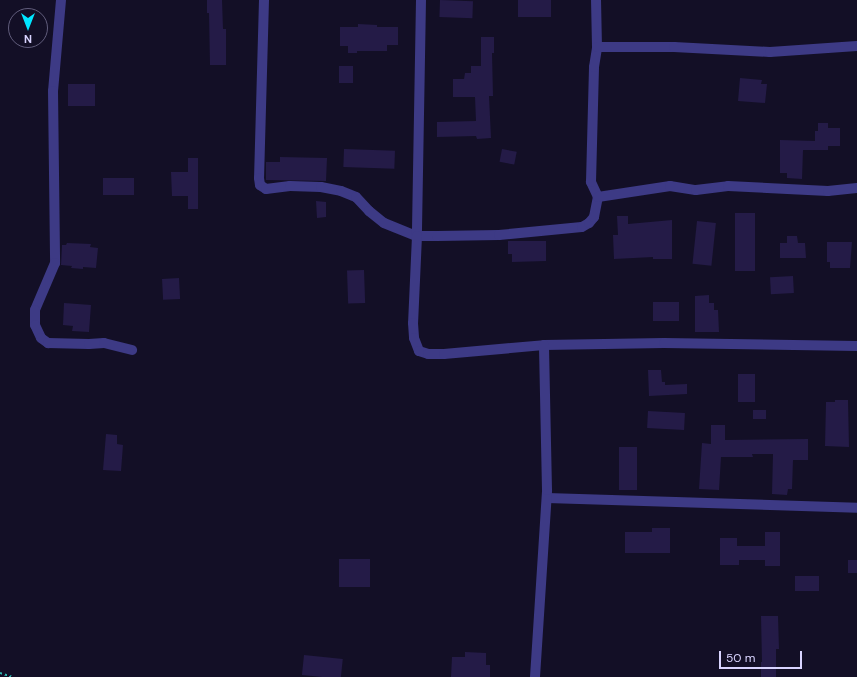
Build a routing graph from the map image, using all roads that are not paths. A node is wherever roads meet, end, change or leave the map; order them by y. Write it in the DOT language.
graph roads {
  1 [pos="61,0"];
  2 [pos="264,0"];
  3 [pos="421,0"];
  4 [pos="596,0"];
  5 [pos="857,46"];
  6 [pos="597,47"];
  7 [pos="857,188"];
  8 [pos="598,197"];
  9 [pos="417,236"];
  10 [pos="544,345"];
  11 [pos="857,346"];
  12 [pos="132,350"];
  13 [pos="547,498"];
  14 [pos="857,508"];
  15 [pos="535,677"];
  1 -- 12 [label="street"];
  2 -- 9 [label="street"];
  3 -- 9 [label="street"];
  4 -- 6 [label="street"];
  5 -- 6 [label="street"];
  6 -- 8 [label="street"];
  7 -- 8 [label="street"];
  8 -- 9 [label="street"];
  9 -- 10 [label="street"];
  10 -- 11 [label="street"];
  10 -- 13 [label="street"];
  13 -- 14 [label="street"];
  13 -- 15 [label="street"];
}
